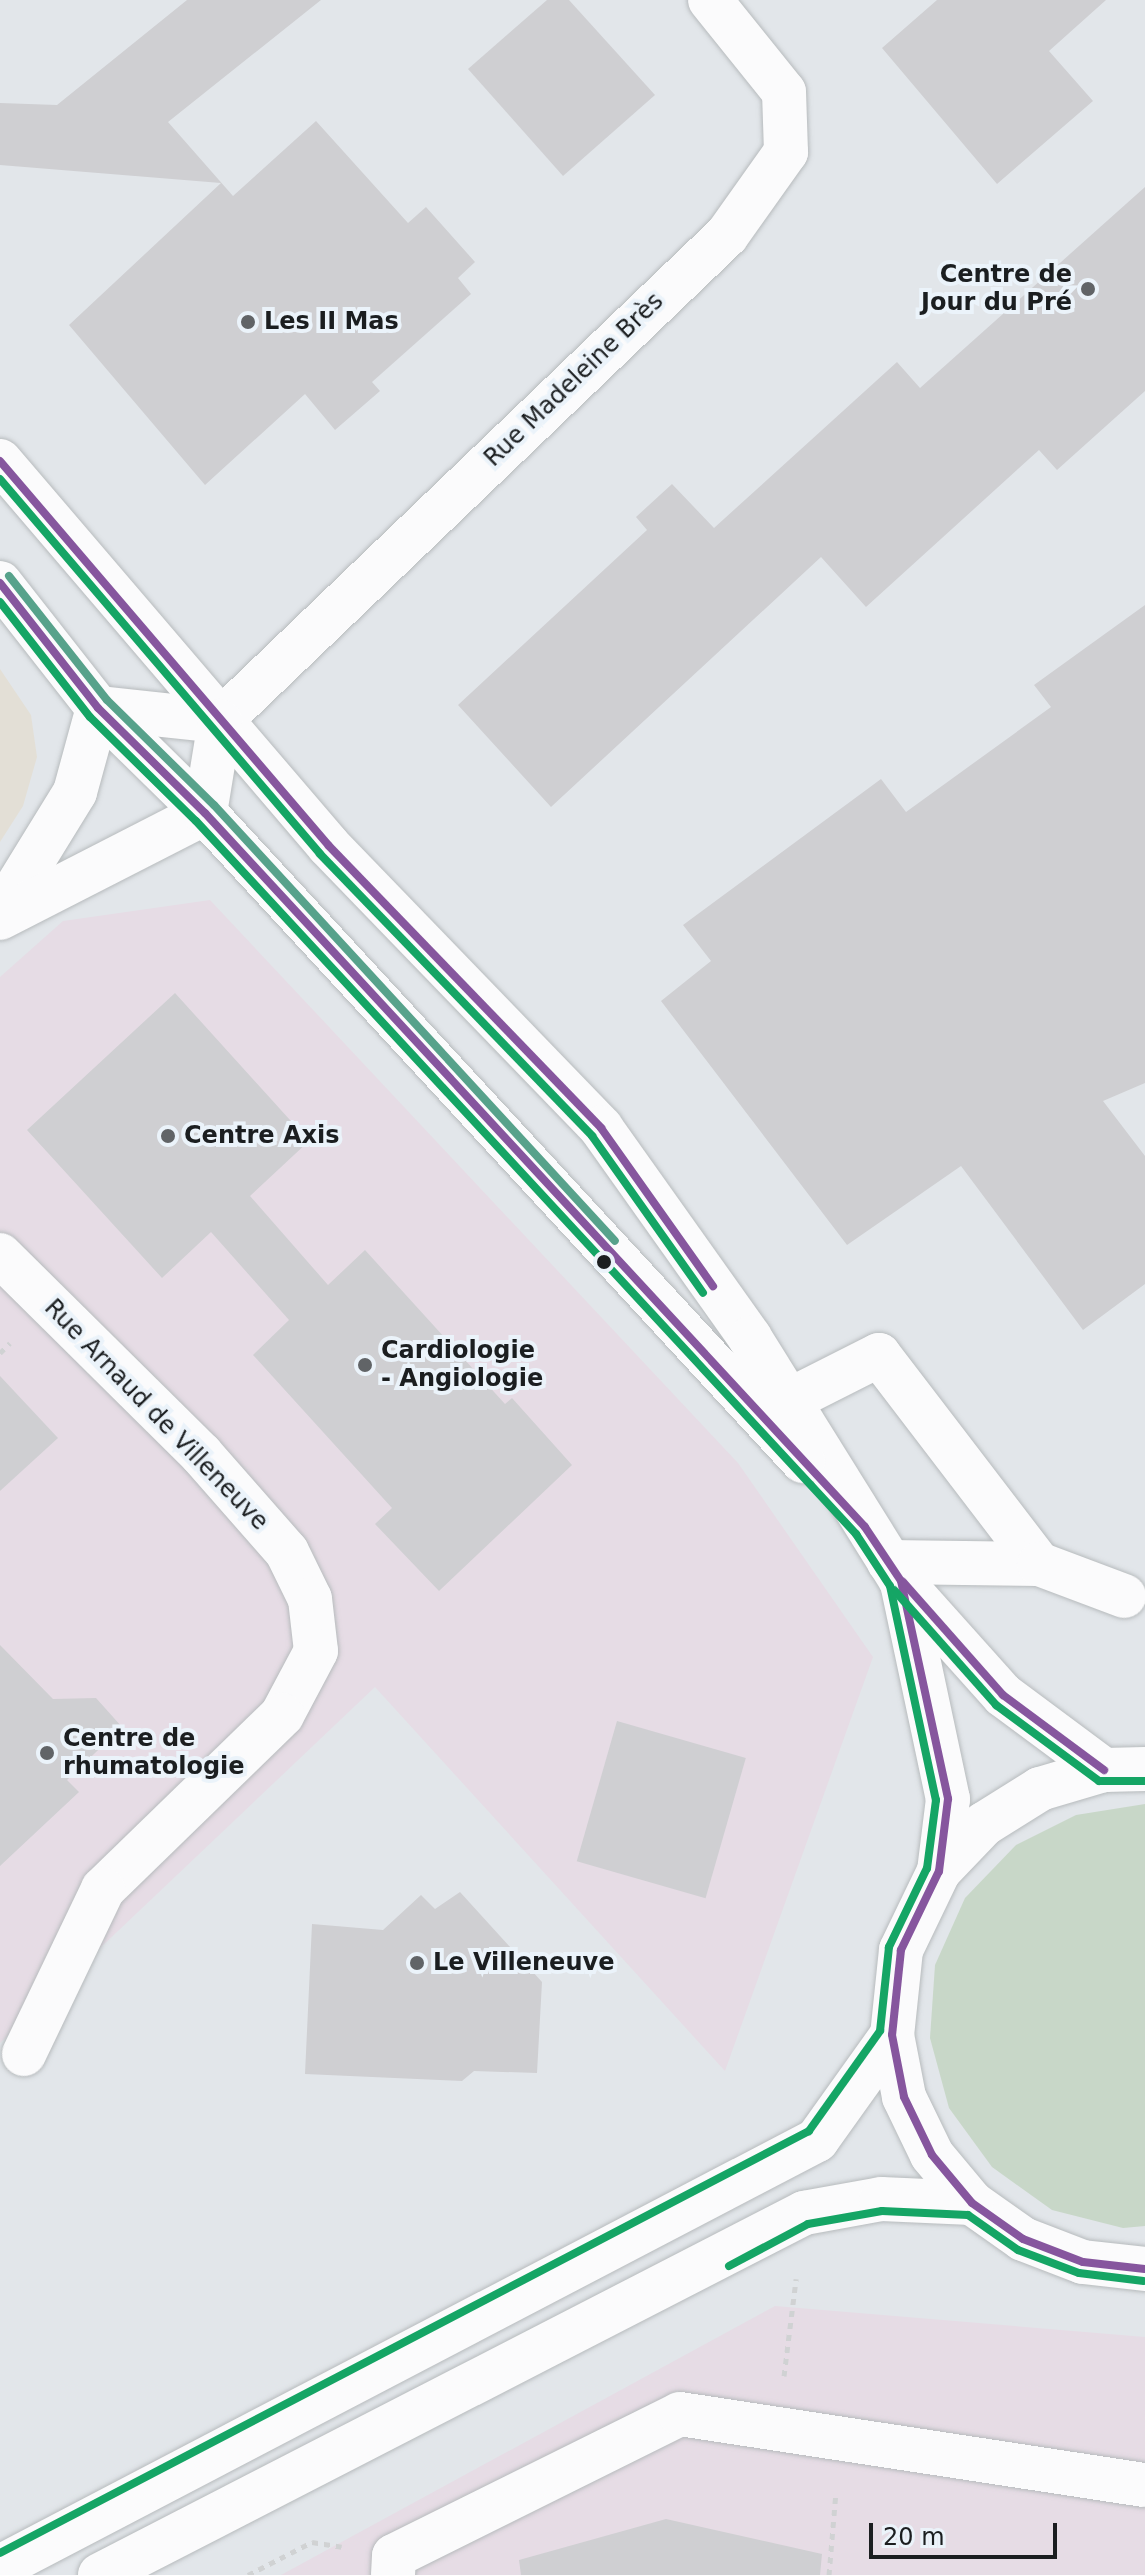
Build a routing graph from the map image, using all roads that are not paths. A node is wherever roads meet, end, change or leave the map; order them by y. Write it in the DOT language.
graph roads {
  1 [pos="710,0"];
  2 [pos="0,461"];
  3 [pos="0,583"];
  4 [pos="98,708"];
  5 [pos="220,721"];
  6 [pos="205,813"];
  7 [pos="0,916"];
  8 [pos="0,1255"];
  9 [pos="788,1401"];
  10 [pos="885,1556"];
  11 [pos="1039,1564"];
  12 [pos="1138,1594"];
  13 [pos="1124,1769"];
  14 [pos="939,1871"];
  15 [pos="892,2035"];
  16 [pos="24,2054"];
  17 [pos="972,2203"];
  18 [pos="1145,2269"];
  19 [pos="1145,2485"];
  20 [pos="394,2566"];
  21 [pos="0,2567"];
  22 [pos="100,2575"];
  1 -- 5 [label="street, Rue Madeleine Brès"];
  2 -- 5 [label="street"];
  3 -- 4 [label="street"];
  4 -- 5 [label="street"];
  4 -- 6 [label="street"];
  4 -- 7 [label="street"];
  5 -- 6 [label="street"];
  5 -- 9 [label="street"];
  6 -- 7 [label="street"];
  6 -- 10 [label="street"];
  8 -- 16 [label="street, Rue Arnaud de Villeneuve"];
  9 -- 10 [label="street"];
  9 -- 11 [label="street"];
  10 -- 11 [label="street"];
  10 -- 13 [label="street"];
  10 -- 14 [label="street"];
  11 -- 12 [label="street"];
  13 -- 14 [label="street"];
  14 -- 15 [label="street"];
  15 -- 17 [label="street"];
  15 -- 21 [label="street"];
  17 -- 18 [label="street"];
  17 -- 22 [label="street"];
  19 -- 20 [label="street"];
}
